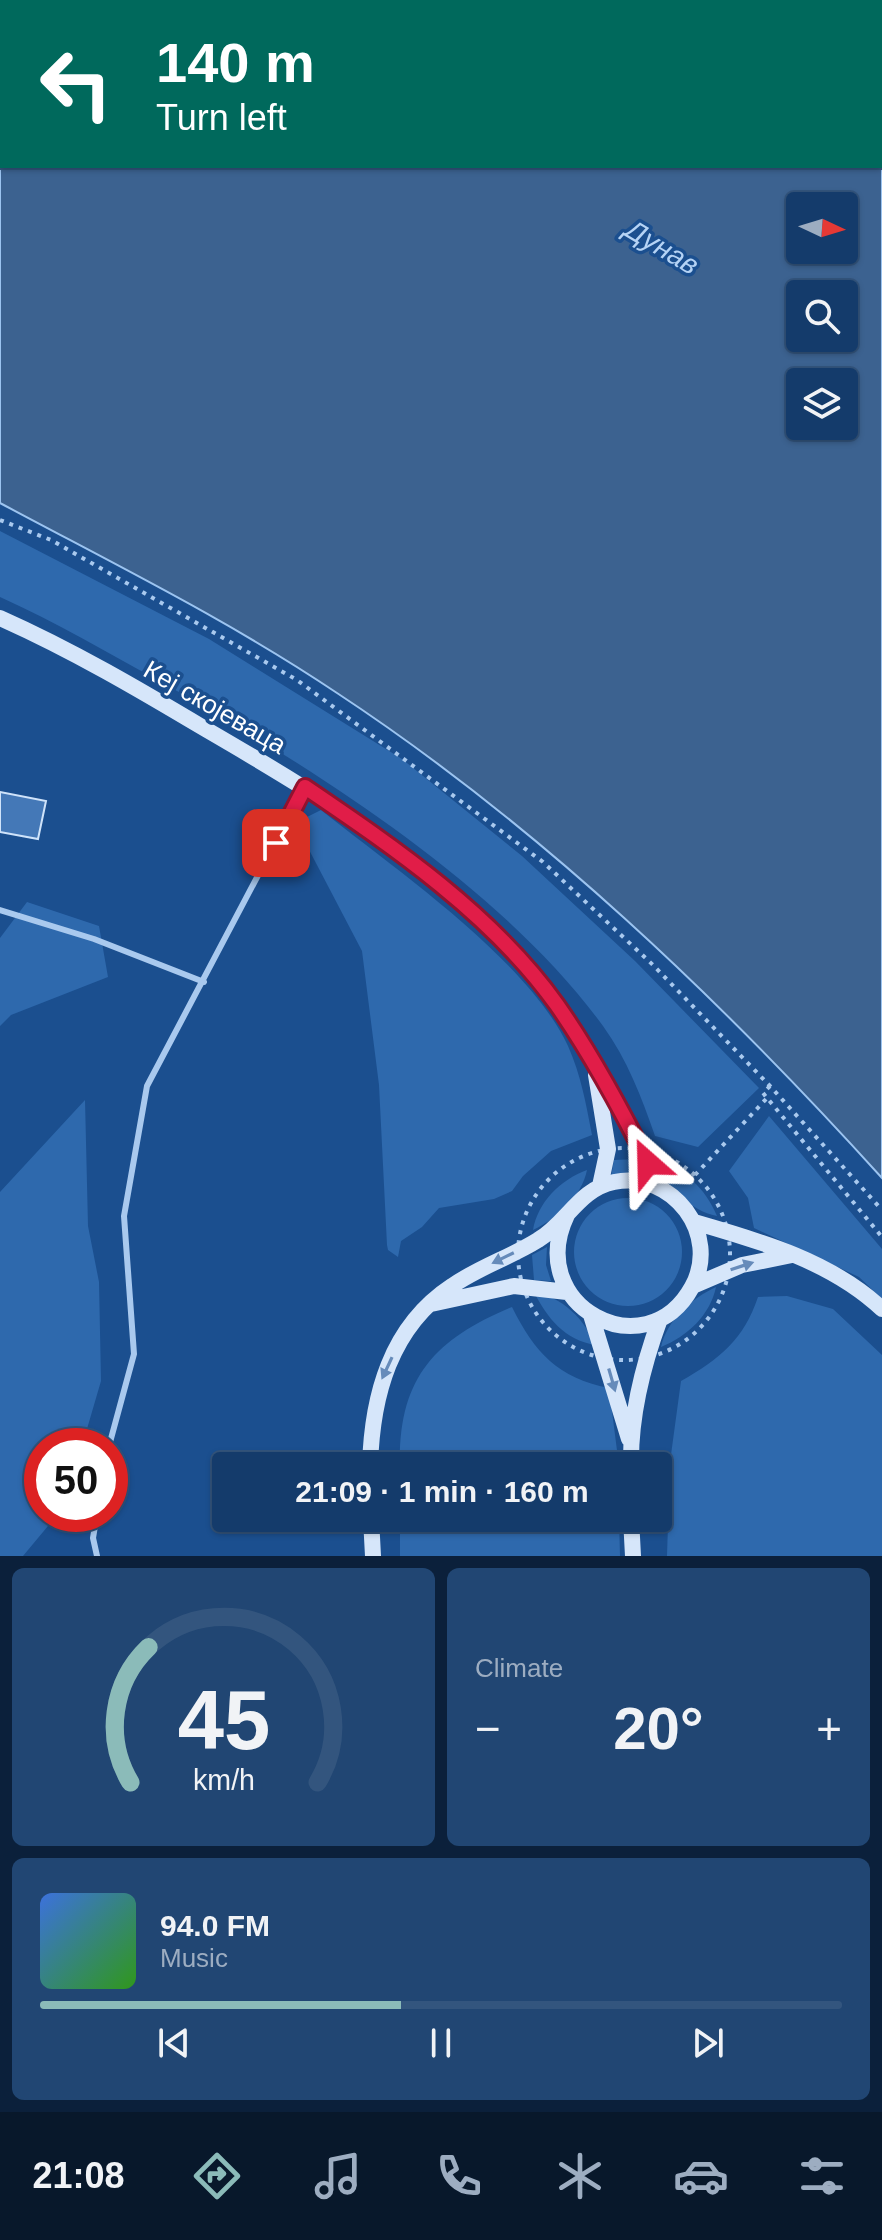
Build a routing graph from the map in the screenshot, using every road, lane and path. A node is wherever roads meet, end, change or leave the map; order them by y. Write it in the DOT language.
graph roads {
  1 [pos="0,520"];
  2 [pos="0,618"];
  3 [pos="305,787"];
  4 [pos="0,910"];
  5 [pos="204,982"];
  6 [pos="593,1062"];
  7 [pos="770,1086"];
  8 [pos="765,1095"];
  9 [pos="608,1149"];
  10 [pos="641,1149"];
  11 [pos="695,1175"];
  12 [pos="600,1186"];
  13 [pos="661,1188"];
  14 [pos="882,1210"];
  15 [pos="567,1215"];
  16 [pos="694,1222"];
  17 [pos="728,1232"];
  18 [pos="882,1237"];
  19 [pos="517,1251"];
  20 [pos="793,1255"];
  21 [pos="729,1270"];
  22 [pos="522,1286"];
  23 [pos="693,1286"];
  24 [pos="567,1292"];
  25 [pos="430,1304"];
  26 [pos="882,1309"];
  27 [pos="591,1315"];
  28 [pos="660,1319"];
  29 [pos="647,1359"];
  30 [pos="606,1360"];
  31 [pos="114,1428"];
  32 [pos="630,1445"];
  33 [pos="370,1452"];
  34 [pos="630,1452"];
  35 [pos="94,1532"];
  36 [pos="372,1532"];
  37 [pos="632,1532"];
  38 [pos="97,1556"];
  39 [pos="373,1556"];
  40 [pos="633,1556"];
  1 -- 7 [label="path"];
  2 -- 3 [label="main road, Кеј скојеваца"];
  3 -- 5 [label="lane"];
  3 -- 6 [label="main road, Кеј скојеваца"];
  4 -- 5 [label="lane"];
  5 -- 31 [label="lane"];
  6 -- 9 [label="main road, Кеј скојеваца"];
  6 -- 10 [label="main road, Кеј скојеваца"];
  7 -- 8 [label="path"];
  7 -- 14 [label="path"];
  8 -- 11 [label="path"];
  8 -- 18 [label="path"];
  9 -- 10 [label="path"];
  9 -- 12 [label="main road, Кеј скојеваца"];
  9 -- 19 [label="path"];
  10 -- 11 [label="path"];
  10 -- 13 [label="main road, Кеј скојеваца"];
  11 -- 17 [label="path"];
  12 -- 13 [label="main road"];
  12 -- 15 [label="main road"];
  13 -- 16 [label="main road"];
  15 -- 19 [label="main road"];
  15 -- 24 [label="main road"];
  16 -- 17 [label="main road"];
  16 -- 23 [label="main road"];
  17 -- 20 [label="main road"];
  17 -- 21 [label="path"];
  19 -- 22 [label="path"];
  19 -- 25 [label="main road, one-way"];
  21 -- 20 [label="main road, one-way"];
  20 -- 26 [label="main road"];
  21 -- 23 [label="main road"];
  21 -- 29 [label="path"];
  22 -- 24 [label="main road"];
  22 -- 25 [label="main road"];
  22 -- 30 [label="path"];
  23 -- 28 [label="main road"];
  24 -- 27 [label="main road"];
  25 -- 33 [label="main road, one-way"];
  27 -- 28 [label="main road"];
  27 -- 30 [label="main road"];
  28 -- 29 [label="main road"];
  29 -- 30 [label="path"];
  29 -- 32 [label="main road"];
  30 -- 32 [label="main road, one-way"];
  32 -- 34 [label="main road"];
  35 -- 38 [label="lane"];
  36 -- 39 [label="main road"];
  37 -- 40 [label="main road"];
}
